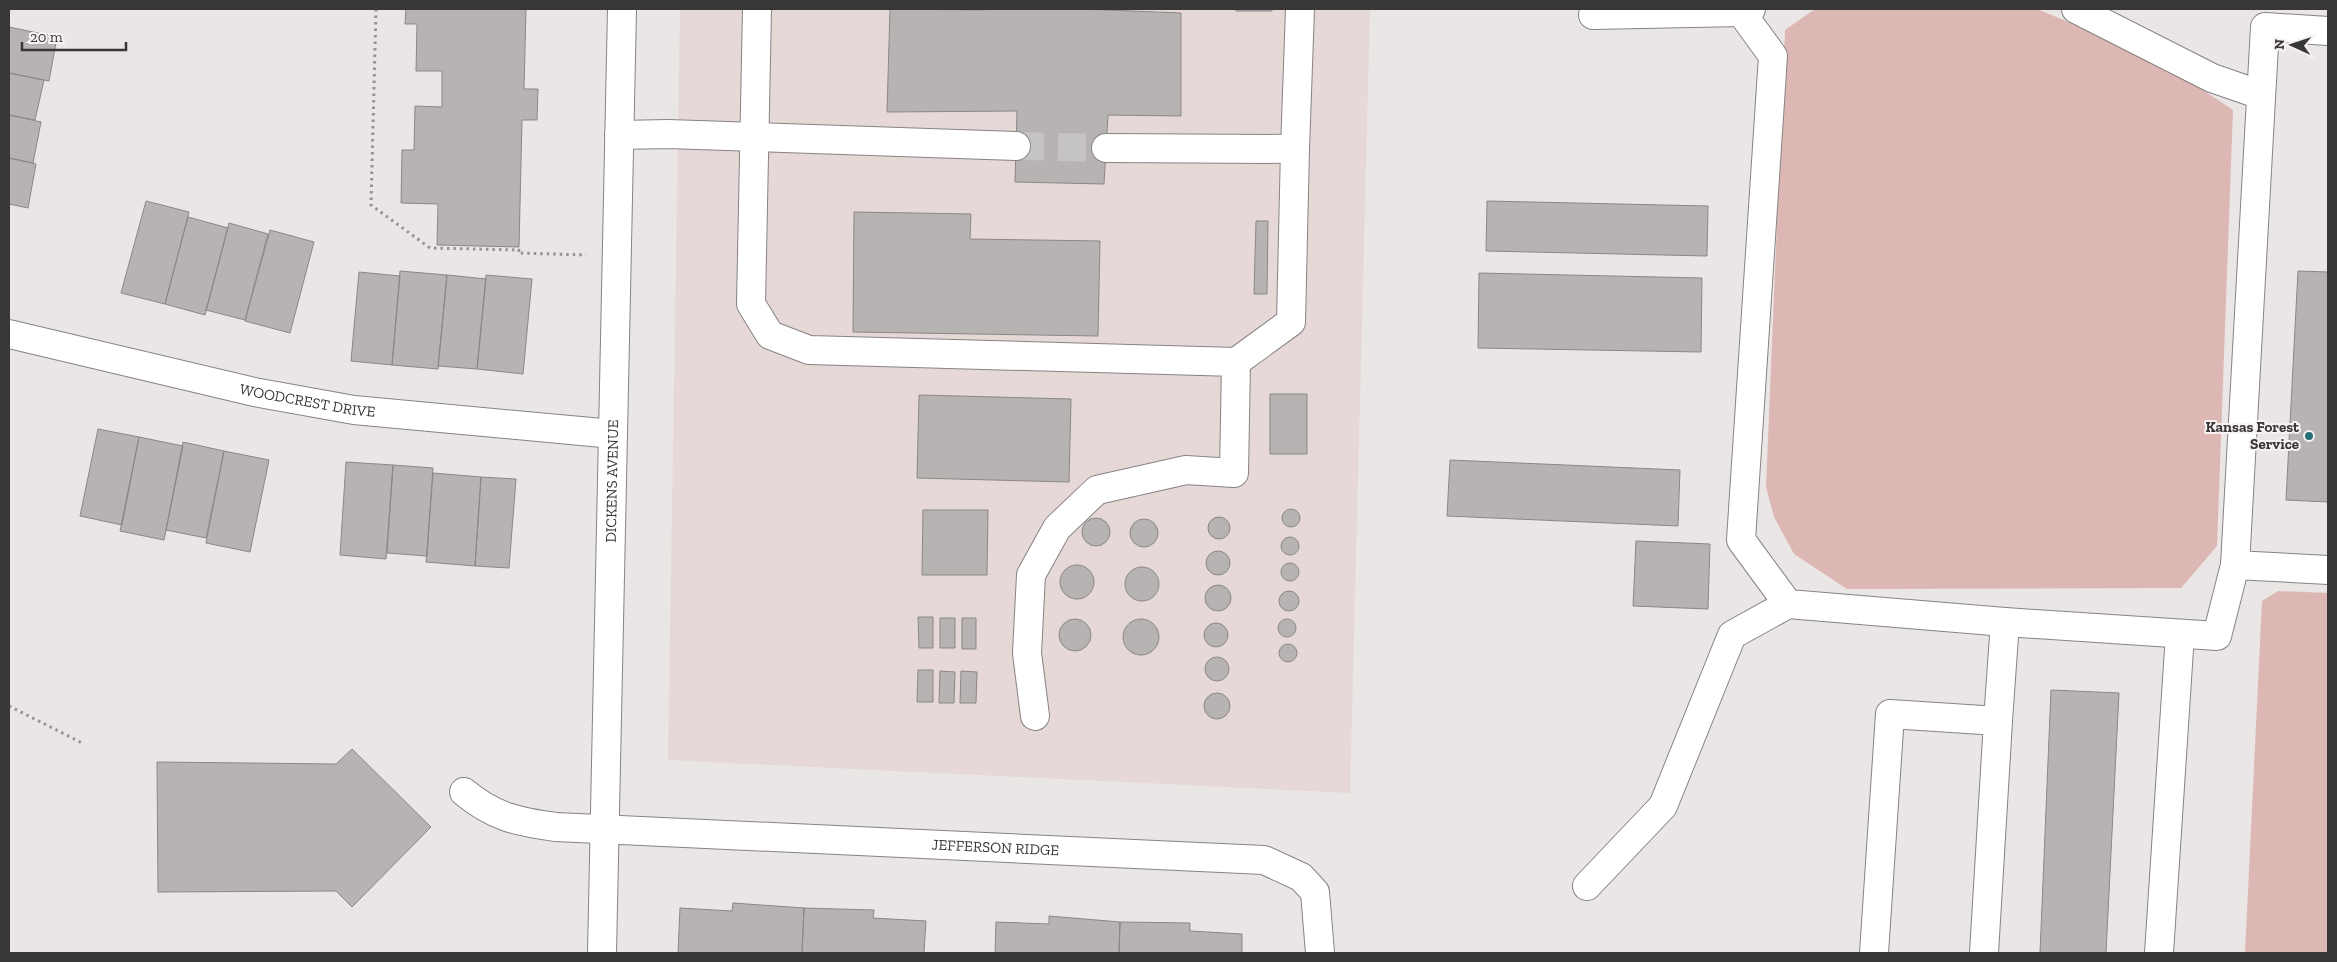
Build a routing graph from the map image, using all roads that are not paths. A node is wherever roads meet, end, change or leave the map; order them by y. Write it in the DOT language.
graph roads {
  1 [pos="622,9"];
  2 [pos="757,9"];
  3 [pos="1300,9"];
  4 [pos="2076,9"];
  5 [pos="1746,10"];
  6 [pos="1593,15"];
  7 [pos="2328,31"];
  8 [pos="2261,95"];
  9 [pos="619,134"];
  10 [pos="754,138"];
  11 [pos="1016,146"];
  12 [pos="1106,148"];
  13 [pos="1295,150"];
  14 [pos="9,334"];
  15 [pos="1236,362"];
  16 [pos="613,434"];
  17 [pos="2235,565"];
  18 [pos="2328,570"];
  19 [pos="1788,604"];
  20 [pos="2005,622"];
  21 [pos="2180,634"];
  22 [pos="1035,716"];
  23 [pos="1998,721"];
  24 [pos="464,792"];
  25 [pos="605,829"];
  26 [pos="1587,886"];
  27 [pos="602,953"];
  28 [pos="1320,953"];
  29 [pos="1874,953"];
  30 [pos="1984,953"];
  31 [pos="2159,953"];
  1 -- 9 [label="street, DICKENS AVENUE"];
  2 -- 10 [label="street"];
  3 -- 13 [label="street"];
  4 -- 8 [label="street"];
  5 -- 6 [label="street"];
  5 -- 19 [label="street"];
  7 -- 8 [label="street"];
  8 -- 17 [label="street"];
  9 -- 10 [label="street"];
  9 -- 16 [label="street, DICKENS AVENUE"];
  10 -- 11 [label="street"];
  10 -- 15 [label="street"];
  12 -- 13 [label="street"];
  13 -- 15 [label="street"];
  14 -- 16 [label="street, WOODCREST DRIVE"];
  15 -- 22 [label="street"];
  16 -- 25 [label="street, DICKENS AVENUE"];
  17 -- 18 [label="street"];
  17 -- 21 [label="street"];
  19 -- 20 [label="street"];
  19 -- 26 [label="street"];
  20 -- 21 [label="street"];
  20 -- 23 [label="street"];
  21 -- 31 [label="street"];
  23 -- 29 [label="street"];
  23 -- 30 [label="street"];
  24 -- 25 [label="street, JEFFERSON RIDGE"];
  25 -- 27 [label="street, DICKENS AVENUE"];
  25 -- 28 [label="street, JEFFERSON RIDGE"];
}
